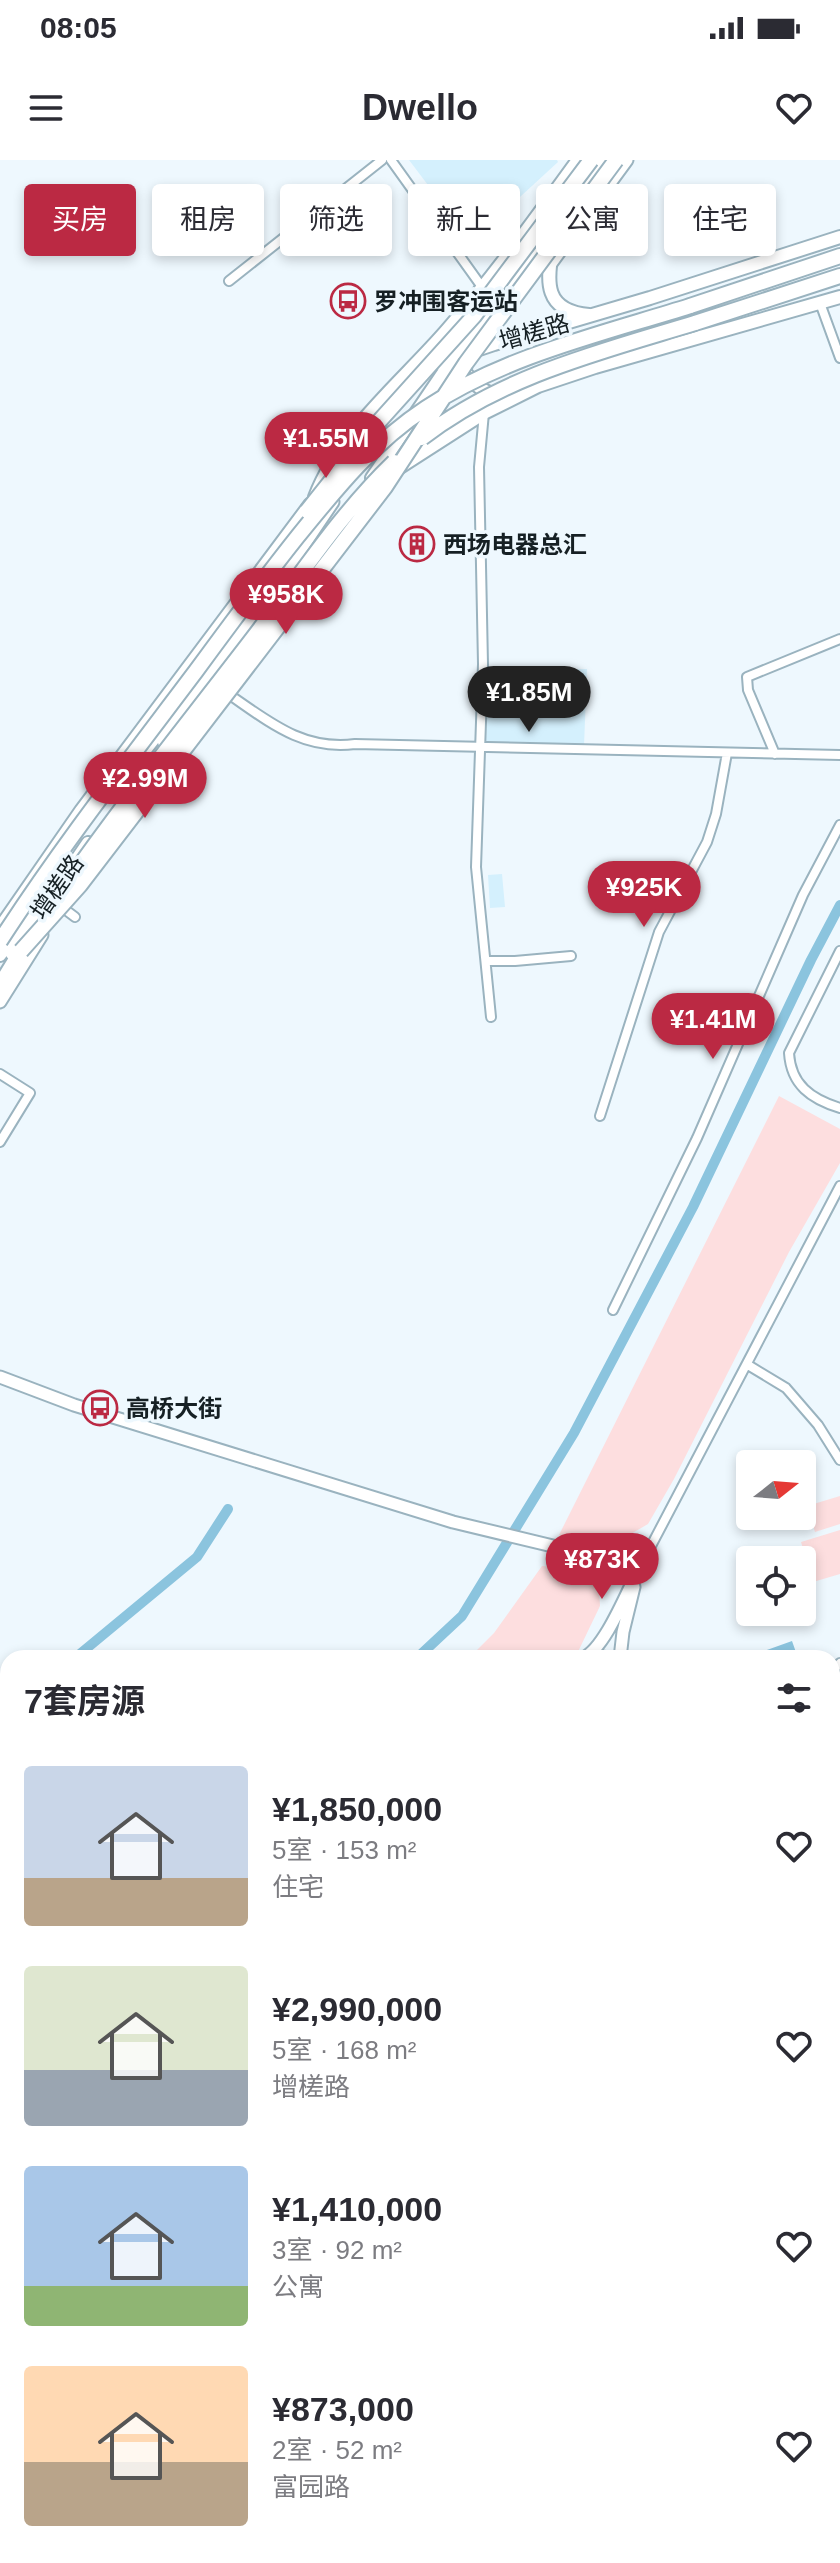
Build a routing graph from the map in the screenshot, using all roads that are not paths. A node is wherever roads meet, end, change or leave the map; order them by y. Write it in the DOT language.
graph roads {
  1 [pos="382,160"];
  2 [pos="391,160"];
  3 [pos="571,160"];
  4 [pos="578,160"];
  5 [pos="591,160"];
  6 [pos="603,160"];
  7 [pos="622,163"];
  8 [pos="563,181"];
  9 [pos="585,184"];
  10 [pos="590,184"];
  11 [pos="840,237"];
  12 [pos="536,250"];
  13 [pos="551,256"];
  14 [pos="840,256"];
  15 [pos="549,265"];
  16 [pos="840,276"];
  17 [pos="229,281"];
  18 [pos="482,287"];
  19 [pos="840,297"];
  20 [pos="820,303"];
  21 [pos="594,315"];
  22 [pos="448,329"];
  23 [pos="454,357"];
  24 [pos="840,358"];
  25 [pos="404,376"];
  26 [pos="520,394"];
  27 [pos="484,413"];
  28 [pos="371,480"];
  29 [pos="315,497"];
  30 [pos="354,508"];
  31 [pos="333,534"];
  32 [pos="299,552"];
  33 [pos="272,570"];
  34 [pos="840,639"];
  35 [pos="223,690"];
  36 [pos="191,706"];
  37 [pos="203,715"];
  38 [pos="152,741"];
  39 [pos="480,749"];
  40 [pos="727,753"];
  41 [pos="775,754"];
  42 [pos="840,755"];
  43 [pos="117,762"];
  44 [pos="840,825"];
  45 [pos="54,902"];
  46 [pos="75,917"];
  47 [pos="0,927"];
  48 [pos="4,938"];
  49 [pos="21,951"];
  50 [pos="840,951"];
  51 [pos="0,955"];
  52 [pos="571,956"];
  53 [pos="486,961"];
  54 [pos="0,973"];
  55 [pos="0,985"];
  56 [pos="0,1002"];
  57 [pos="491,1017"];
  58 [pos="0,1074"];
  59 [pos="840,1108"];
  60 [pos="600,1116"];
  61 [pos="0,1142"];
  62 [pos="840,1186"];
  63 [pos="613,1310"];
  64 [pos="748,1365"];
  65 [pos="0,1377"];
  66 [pos="840,1460"];
  67 [pos="640,1567"];
  68 [pos="593,1650"];
  69 [pos="621,1650"];
  70 [pos="0,2346"];
  71 [pos="0,2367"];
  1 -- 17 [label="street"];
  2 -- 18 [label="street"];
  3 -- 8 [label="street"];
  4 -- 8 [label="main road"];
  5 -- 33 [label="highway, bridge"];
  6 -- 9 [label="main road"];
  7 -- 10 [label="street"];
  7 -- 15 [label="street"];
  7 -- 49 [label="highway, bridge"];
  8 -- 18 [label="main road"];
  11 -- 21 [label="main road, 增槎路"];
  12 -- 23 [label="main road"];
  13 -- 15 [label="main road"];
  14 -- 33 [label="highway, 增槎路, bridge"];
  15 -- 21 [label="main road"];
  16 -- 49 [label="highway, 增槎路, bridge"];
  18 -- 22 [label="main road"];
  19 -- 20 [label="main road, 增槎路"];
  20 -- 24 [label="street"];
  20 -- 26 [label="main road, 增槎路"];
  21 -- 23 [label="main road, 增槎路"];
  22 -- 23 [label="main road"];
  22 -- 25 [label="main road"];
  23 -- 25 [label="main road, 增槎路"];
  23 -- 26 [label="main road"];
  23 -- 28 [label="main road"];
  25 -- 29 [label="main road, 增槎路"];
  26 -- 27 [label="main road, 增槎路"];
  27 -- 30 [label="main road, 增槎路"];
  27 -- 39 [label="street"];
  28 -- 30 [label="main road"];
  28 -- 32 [label="street"];
  29 -- 32 [label="main road, 增槎路"];
  29 -- 43 [label="street"];
  30 -- 31 [label="main road, 增槎路"];
  31 -- 35 [label="street"];
  31 -- 36 [label="main road, 增槎路"];
  32 -- 38 [label="main road, 增槎路"];
  33 -- 48 [label="highway, bridge"];
  34 -- 41 [label="street"];
  35 -- 37 [label="street"];
  35 -- 39 [label="street"];
  36 -- 37 [label="street"];
  36 -- 45 [label="main road, 增槎路"];
  37 -- 45 [label="street"];
  38 -- 43 [label="street"];
  38 -- 48 [label="main road, 增槎路"];
  39 -- 40 [label="street"];
  39 -- 53 [label="street"];
  40 -- 41 [label="street"];
  40 -- 60 [label="street"];
  41 -- 42 [label="street"];
  43 -- 47 [label="street"];
  44 -- 63 [label="street"];
  45 -- 46 [label="street"];
  45 -- 54 [label="main road, 增槎路"];
  45 -- 56 [label="street"];
  48 -- 51 [label="main road, 增槎路"];
  49 -- 55 [label="highway"];
  50 -- 59 [label="street"];
  52 -- 53 [label="street"];
  53 -- 57 [label="street"];
  58 -- 61 [label="street"];
  62 -- 64 [label="street"];
  64 -- 66 [label="street"];
  64 -- 67 [label="street"];
  65 -- 67 [label="street"];
  67 -- 68 [label="street"];
  67 -- 69 [label="street"];
  70 -- 71 [label="street"];
}
